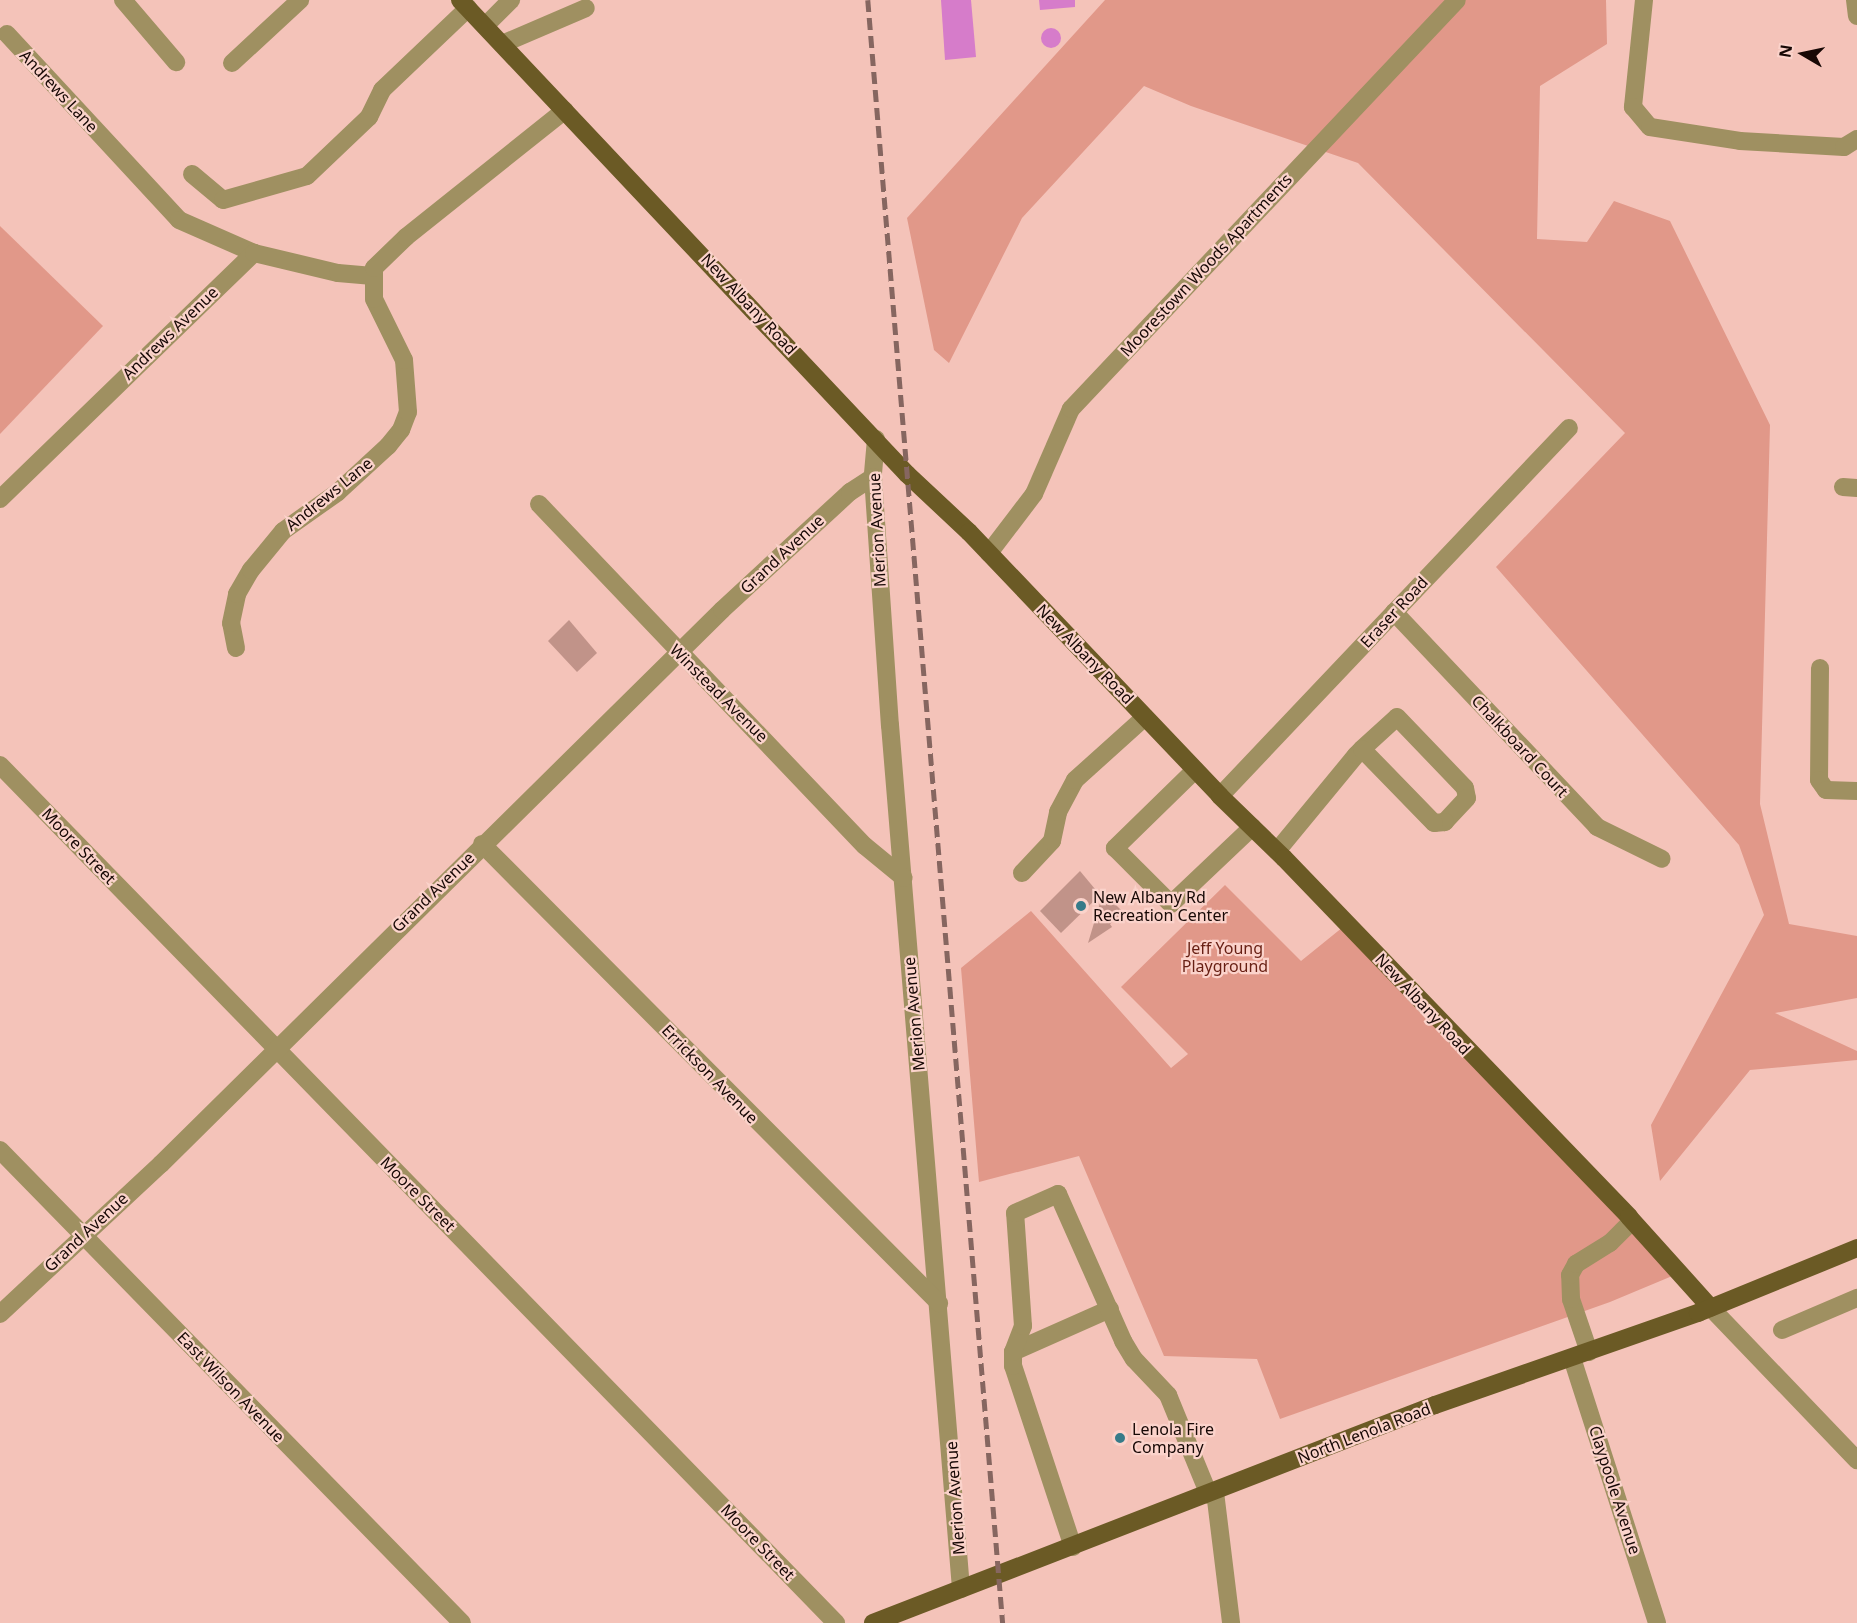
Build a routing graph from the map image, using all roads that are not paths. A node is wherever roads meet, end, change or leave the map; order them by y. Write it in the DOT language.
graph roads {
  1 [pos="123,0"];
  2 [pos="300,0"];
  3 [pos="511,0"];
  4 [pos="1456,0"];
  5 [pos="1644,0"];
  6 [pos="1855,0"];
  7 [pos="464,4"];
  8 [pos="586,8"];
  9 [pos="1857,16"];
  10 [pos="485,26"];
  11 [pos="7,34"];
  12 [pos="502,44"];
  13 [pos="176,62"];
  14 [pos="232,63"];
  15 [pos="565,110"];
  16 [pos="1857,139"];
  17 [pos="192,174"];
  18 [pos="254,253"];
  19 [pos="373,276"];
  20 [pos="1569,428"];
  21 [pos="876,439"];
  22 [pos="873,477"];
  23 [pos="0,499"];
  24 [pos="539,504"];
  25 [pos="989,553"];
  26 [pos="1394,612"];
  27 [pos="236,648"];
  28 [pos="679,653"];
  29 [pos="1820,668"];
  30 [pos="1145,717"];
  31 [pos="1362,748"];
  32 [pos="0,765"];
  33 [pos="1195,770"];
  34 [pos="1857,791"];
  35 [pos="1220,796"];
  36 [pos="1252,827"];
  37 [pos="482,844"];
  38 [pos="1277,851"];
  39 [pos="1662,858"];
  40 [pos="1022,873"];
  41 [pos="904,878"];
  42 [pos="276,1048"];
  43 [pos="0,1150"];
  44 [pos="1632,1221"];
  45 [pos="82,1234"];
  46 [pos="1857,1248"];
  47 [pos="1857,1298"];
  48 [pos="939,1303"];
  49 [pos="1711,1308"];
  50 [pos="1110,1309"];
  51 [pos="0,1314"];
  52 [pos="1782,1330"];
  53 [pos="1013,1352"];
  54 [pos="1590,1352"];
  55 [pos="1572,1358"];
  56 [pos="1857,1460"];
  57 [pos="1212,1493"];
  58 [pos="1073,1547"];
  59 [pos="961,1589"];
  60 [pos="462,1623"];
  61 [pos="836,1623"];
  62 [pos="873,1623"];
  63 [pos="1231,1623"];
  64 [pos="1657,1623"];
  1 -- 13 [label="street"];
  2 -- 14 [label="street"];
  3 -- 10 [label="street"];
  4 -- 25 [label="street, Moorestown Woods Apartments"];
  5 -- 16 [label="street"];
  6 -- 9 [label="street"];
  7 -- 10 [label="main road, New Albany Road"];
  7 -- 17 [label="street"];
  8 -- 12 [label="street"];
  10 -- 12 [label="main road, New Albany Road"];
  11 -- 18 [label="street, Andrews Lane"];
  12 -- 15 [label="main road, New Albany Road"];
  15 -- 19 [label="street"];
  15 -- 21 [label="main road, New Albany Road"];
  18 -- 19 [label="street"];
  18 -- 23 [label="street, Andrews Avenue"];
  19 -- 27 [label="street, Andrews Lane"];
  20 -- 26 [label="street, Eraser Road"];
  21 -- 22 [label="street, Merion Avenue"];
  21 -- 25 [label="main road, New Albany Road"];
  22 -- 28 [label="street, Grand Avenue"];
  22 -- 41 [label="street, Merion Avenue"];
  24 -- 28 [label="street, Winstead Avenue"];
  25 -- 30 [label="main road, New Albany Road"];
  26 -- 35 [label="street, Eraser Road"];
  26 -- 39 [label="street, Chalkboard Court"];
  28 -- 37 [label="street, Grand Avenue"];
  28 -- 41 [label="street, Winstead Avenue"];
  29 -- 34 [label="street"];
  30 -- 33 [label="main road, New Albany Road"];
  30 -- 40 [label="street"];
  31 -- 31 [label="street"];
  31 -- 38 [label="street"];
  32 -- 42 [label="street, Moore Street"];
  33 -- 35 [label="main road, New Albany Road"];
  33 -- 36 [label="street"];
  35 -- 36 [label="main road, New Albany Road"];
  36 -- 38 [label="main road, New Albany Road"];
  37 -- 42 [label="street, Grand Avenue"];
  37 -- 48 [label="street, Errickson Avenue"];
  38 -- 44 [label="main road, New Albany Road"];
  41 -- 48 [label="street, Merion Avenue"];
  42 -- 45 [label="street, Grand Avenue"];
  42 -- 61 [label="street, Moore Street"];
  43 -- 45 [label="street, East Wilson Avenue"];
  44 -- 49 [label="main road, New Albany Road"];
  44 -- 54 [label="street"];
  45 -- 51 [label="street, Grand Avenue"];
  45 -- 60 [label="street, East Wilson Avenue"];
  46 -- 49 [label="main road, North Lenola Road"];
  47 -- 52 [label="street"];
  48 -- 59 [label="street, Merion Avenue"];
  49 -- 54 [label="main road, North Lenola Road"];
  49 -- 56 [label="street"];
  50 -- 53 [label="street"];
  50 -- 53 [label="street"];
  50 -- 57 [label="street"];
  53 -- 58 [label="street"];
  54 -- 55 [label="main road, North Lenola Road"];
  55 -- 57 [label="main road, North Lenola Road"];
  55 -- 64 [label="street, Claypoole Avenue"];
  57 -- 58 [label="main road, North Lenola Road"];
  57 -- 63 [label="street"];
  58 -- 59 [label="main road, North Lenola Road"];
  59 -- 62 [label="main road, North Lenola Road"];
}
